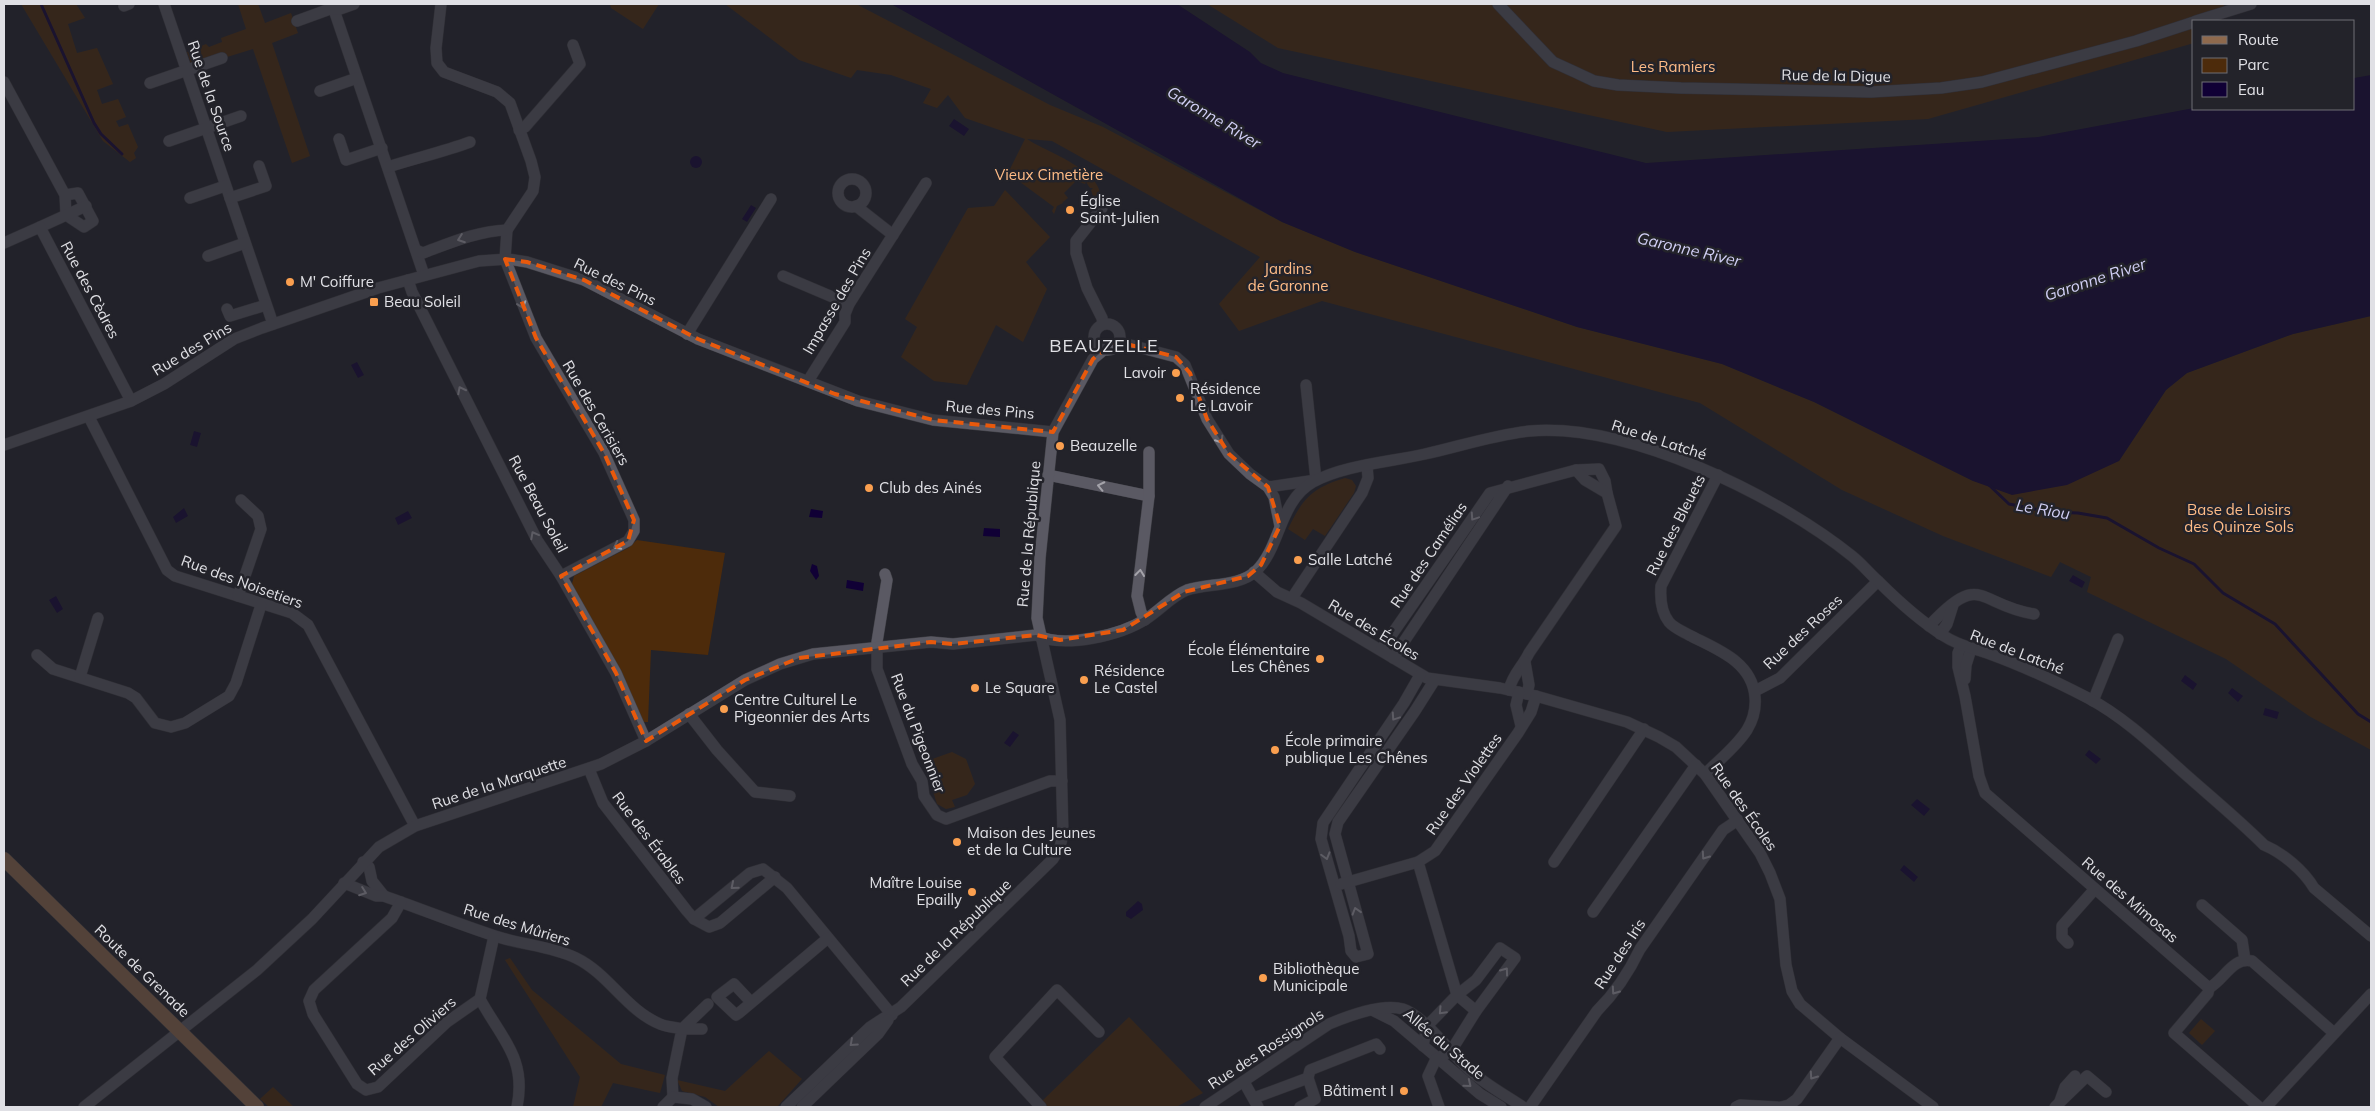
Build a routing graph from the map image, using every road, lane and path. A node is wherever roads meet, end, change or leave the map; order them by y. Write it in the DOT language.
graph roads {
  1 [pos="164,4"];
  2 [pos="354,4"];
  3 [pos="441,4"];
  4 [pos="1498,4"];
  5 [pos="2251,4"];
  6 [pos="333,6"];
  7 [pos="2201,20"];
  8 [pos="297,21"];
  9 [pos="2192,23"];
  10 [pos="574,45"];
  11 [pos="222,58"];
  12 [pos="187,70"];
  13 [pos="357,78"];
  14 [pos="4,82"];
  15 [pos="150,83"];
  16 [pos="320,91"];
  17 [pos="241,116"];
  18 [pos="206,128"];
  19 [pos="519,130"];
  20 [pos="339,140"];
  21 [pos="169,141"];
  22 [pos="470,142"];
  23 [pos="382,148"];
  24 [pos="259,166"];
  25 [pos="388,167"];
  26 [pos="926,183"];
  27 [pos="225,186"];
  28 [pos="64,196"];
  29 [pos="190,198"];
  30 [pos="230,198"];
  31 [pos="771,199"];
  32 [pos="86,206"];
  33 [pos="856,206"];
  34 [pos="1102,208"];
  35 [pos="66,215"];
  36 [pos="40,227"];
  37 [pos="507,230"];
  38 [pos="893,235"];
  39 [pos="4,243"];
  40 [pos="246,244"];
  41 [pos="416,250"];
  42 [pos="208,256"];
  43 [pos="504,259"];
  44 [pos="424,275"];
  45 [pos="782,276"];
  46 [pos="408,280"];
  47 [pos="849,304"];
  48 [pos="266,305"];
  49 [pos="227,309"];
  50 [pos="273,324"];
  51 [pos="1102,324"];
  52 [pos="687,334"];
  53 [pos="1118,342"];
  54 [pos="1105,350"];
  55 [pos="808,381"];
  56 [pos="1306,385"];
  57 [pos="131,401"];
  58 [pos="89,417"];
  59 [pos="1052,432"];
  60 [pos="4,445"];
  61 [pos="1150,452"];
  62 [pos="1367,465"];
  63 [pos="1576,470"];
  64 [pos="1048,475"];
  65 [pos="1718,475"];
  66 [pos="1316,480"];
  67 [pos="1508,486"];
  68 [pos="1268,487"];
  69 [pos="1607,493"];
  70 [pos="1149,496"];
  71 [pos="241,500"];
  72 [pos="1280,526"];
  73 [pos="1254,572"];
  74 [pos="885,574"];
  75 [pos="560,576"];
  76 [pos="1878,581"];
  77 [pos="238,596"];
  78 [pos="1292,598"];
  79 [pos="262,605"];
  80 [pos="1954,605"];
  81 [pos="2034,614"];
  82 [pos="98,618"];
  83 [pos="1145,620"];
  84 [pos="1929,626"];
  85 [pos="1940,634"];
  86 [pos="1041,638"];
  87 [pos="2118,639"];
  88 [pos="877,647"];
  89 [pos="1966,648"];
  90 [pos="1381,650"];
  91 [pos="37,655"];
  92 [pos="1393,658"];
  93 [pos="1525,662"];
  94 [pos="1420,675"];
  95 [pos="80,677"];
  96 [pos="1434,681"];
  97 [pos="1755,692"];
  98 [pos="1523,693"];
  99 [pos="2094,701"];
  100 [pos="689,714"];
  101 [pos="1521,726"];
  102 [pos="1644,729"];
  103 [pos="646,741"];
  104 [pos="1370,753"];
  105 [pos="1381,760"];
  106 [pos="1696,765"];
  107 [pos="589,769"];
  108 [pos="1705,774"];
  109 [pos="1062,781"];
  110 [pos="790,796"];
  111 [pos="1738,820"];
  112 [pos="415,826"];
  113 [pos="4,859"];
  114 [pos="363,862"];
  115 [pos="1418,862"];
  116 [pos="1554,862"];
  117 [pos="775,877"];
  118 [pos="344,883"];
  119 [pos="1347,883"];
  120 [pos="1335,886"];
  121 [pos="2094,890"];
  122 [pos="384,896"];
  123 [pos="401,902"];
  124 [pos="2202,905"];
  125 [pos="1593,912"];
  126 [pos="694,919"];
  127 [pos="494,936"];
  128 [pos="2371,936"];
  129 [pos="828,938"];
  130 [pos="2068,943"];
  131 [pos="2245,960"];
  132 [pos="2209,988"];
  133 [pos="2371,994"];
  134 [pos="1457,995"];
  135 [pos="480,999"];
  136 [pos="751,1002"];
  137 [pos="708,1004"];
  138 [pos="1372,1010"];
  139 [pos="1476,1010"];
  140 [pos="892,1014"];
  141 [pos="1427,1026"];
  142 [pos="682,1029"];
  143 [pos="702,1029"];
  144 [pos="180,1031"];
  145 [pos="1098,1032"];
  146 [pos="2334,1033"];
  147 [pos="1840,1038"];
  148 [pos="1423,1046"];
  149 [pos="1380,1049"];
  150 [pos="1451,1050"];
  151 [pos="1436,1058"];
  152 [pos="2076,1076"];
  153 [pos="1308,1078"];
  154 [pos="1244,1082"];
  155 [pos="2106,1092"];
  156 [pos="673,1097"];
  157 [pos="804,1103"];
  158 [pos="1256,1103"];
  159 [pos="2058,1105"];
  160 [pos="84,1107"];
  161 [pos="257,1107"];
  162 [pos="518,1107"];
  163 [pos="663,1107"];
  164 [pos="706,1107"];
  165 [pos="786,1107"];
  166 [pos="1041,1107"];
  167 [pos="1205,1107"];
  168 [pos="1300,1107"];
  169 [pos="1439,1107"];
  170 [pos="1501,1107"];
  171 [pos="1523,1107"];
  172 [pos="1530,1107"];
  173 [pos="1736,1107"];
  174 [pos="1777,1107"];
  175 [pos="1781,1107"];
  176 [pos="1932,1107"];
  177 [pos="2259,1107"];
  178 [pos="2266,1107"];
  1 -- 12 [label="street, Rue de la Source"];
  2 -- 6 [label="street"];
  3 -- 19 [label="street"];
  4 -- 9 [label="street, Rue de la Digue"];
  5 -- 7 [label="street, Rue de la Digue"];
  6 -- 8 [label="street"];
  6 -- 13 [label="street"];
  10 -- 19 [label="street"];
  11 -- 12 [label="street"];
  12 -- 15 [label="street"];
  12 -- 18 [label="street, Rue de la Source"];
  13 -- 16 [label="street"];
  13 -- 23 [label="street"];
  14 -- 28 [label="street"];
  17 -- 18 [label="street"];
  18 -- 21 [label="street"];
  18 -- 27 [label="street, Rue de la Source"];
  19 -- 37 [label="street"];
  20 -- 23 [label="street"];
  22 -- 25 [label="street"];
  23 -- 25 [label="street"];
  24 -- 30 [label="street"];
  25 -- 41 [label="street"];
  26 -- 38 [label="street, Impasse des Pins"];
  27 -- 29 [label="street"];
  27 -- 30 [label="street, Rue de la Source"];
  28 -- 32 [label="street"];
  28 -- 35 [label="street"];
  30 -- 40 [label="street, Rue de la Source"];
  31 -- 52 [label="street"];
  32 -- 35 [label="street"];
  32 -- 35 [label="street"];
  33 -- 38 [label="street"];
  34 -- 51 [label="street"];
  35 -- 36 [label="street"];
  36 -- 39 [label="street"];
  36 -- 57 [label="street, Rue des Cèdres"];
  37 -- 41 [label="street, one-way"];
  37 -- 43 [label="street"];
  38 -- 47 [label="street, Impasse des Pins"];
  40 -- 42 [label="street"];
  40 -- 48 [label="street, Rue de la Source"];
  41 -- 44 [label="street"];
  43 -- 44 [label="street, Rue des Pins"];
  43 -- 52 [label="street, Rue des Pins"];
  43 -- 75 [label="street, Rue des Cerisiers, one-way"];
  44 -- 46 [label="street, Rue des Pins"];
  45 -- 47 [label="street"];
  46 -- 50 [label="street, Rue des Pins"];
  75 -- 46 [label="street, Rue Beau Soleil, one-way"];
  47 -- 55 [label="street, Impasse des Pins"];
  48 -- 49 [label="street"];
  48 -- 50 [label="street, Rue de la Source"];
  50 -- 57 [label="street, Rue des Pins"];
  51 -- 53 [label="street"];
  51 -- 54 [label="street"];
  52 -- 55 [label="street, Rue des Pins"];
  53 -- 54 [label="street"];
  53 -- 68 [label="street, one-way"];
  54 -- 59 [label="street"];
  55 -- 59 [label="street, Rue des Pins"];
  56 -- 66 [label="street"];
  57 -- 58 [label="street, Rue des Pins"];
  58 -- 60 [label="street, Rue des Pins"];
  58 -- 77 [label="street, Rue des Noisetiers"];
  59 -- 64 [label="street, Rue de la République"];
  61 -- 70 [label="street"];
  62 -- 65 [label="street, Rue de Latché"];
  62 -- 66 [label="street, Rue de Latché"];
  62 -- 78 [label="street"];
  63 -- 67 [label="street, Rue des Camélias"];
  63 -- 69 [label="street"];
  63 -- 69 [label="street, Rue des Camélias"];
  70 -- 64 [label="street, one-way"];
  64 -- 86 [label="street, Rue de la République"];
  65 -- 76 [label="street, Rue de Latché"];
  65 -- 97 [label="street, Rue des Bleuets"];
  66 -- 68 [label="street"];
  66 -- 72 [label="street, Rue de Latché"];
  67 -- 90 [label="street, Rue des Camélias, one-way"];
  67 -- 92 [label="street, Rue des Camélias"];
  68 -- 72 [label="street"];
  69 -- 93 [label="street, Rue des Camélias"];
  83 -- 70 [label="street, one-way"];
  71 -- 77 [label="street"];
  72 -- 73 [label="street, Rue de Latché"];
  73 -- 78 [label="street, Rue des Écoles"];
  73 -- 83 [label="street"];
  74 -- 88 [label="street"];
  75 -- 103 [label="street, Rue Beau Soleil"];
  76 -- 84 [label="street, Rue de Latché"];
  76 -- 97 [label="street, Rue des Roses"];
  77 -- 79 [label="street, Rue des Noisetiers"];
  78 -- 90 [label="street, Rue des Écoles"];
  79 -- 95 [label="street"];
  79 -- 112 [label="street, Rue des Noisetiers"];
  80 -- 81 [label="street"];
  80 -- 84 [label="street"];
  80 -- 85 [label="street"];
  82 -- 95 [label="street"];
  83 -- 86 [label="street"];
  84 -- 85 [label="street, Rue de Latché"];
  85 -- 89 [label="street, Rue de Latché"];
  86 -- 88 [label="street, Rue de la Marquette"];
  86 -- 109 [label="street, Rue de la République"];
  87 -- 99 [label="street"];
  88 -- 100 [label="street, Rue de la Marquette"];
  88 -- 109 [label="street, Rue du Pigeonnier"];
  89 -- 99 [label="street, Rue de Latché"];
  89 -- 121 [label="street, Rue des Mimosas"];
  90 -- 92 [label="street, Rue des Écoles"];
  91 -- 95 [label="street"];
  92 -- 94 [label="street, Rue des Écoles"];
  93 -- 98 [label="street"];
  93 -- 98 [label="street, Rue des Camélias"];
  94 -- 96 [label="street, Rue des Écoles"];
  94 -- 104 [label="street, one-way"];
  96 -- 98 [label="street, Rue des Écoles"];
  96 -- 105 [label="street"];
  97 -- 108 [label="street"];
  98 -- 101 [label="street, Rue des Violettes"];
  98 -- 101 [label="street, Rue des Violettes"];
  98 -- 102 [label="street, Rue des Écoles"];
  99 -- 128 [label="street, Rue de Latché"];
  100 -- 103 [label="street, Rue de la Marquette"];
  100 -- 110 [label="street"];
  101 -- 115 [label="street, Rue des Violettes"];
  102 -- 106 [label="street, Rue des Écoles"];
  102 -- 116 [label="street"];
  103 -- 107 [label="street, Rue de la Marquette"];
  104 -- 105 [label="street"];
  104 -- 120 [label="street, one-way"];
  105 -- 119 [label="street"];
  106 -- 108 [label="street, Rue des Écoles"];
  106 -- 125 [label="street"];
  107 -- 112 [label="street, Rue de la Marquette"];
  107 -- 126 [label="street, Rue des Érables"];
  108 -- 111 [label="street, Rue des Écoles"];
  109 -- 140 [label="street, Rue de la République"];
  111 -- 147 [label="street, Rue des Écoles"];
  111 -- 172 [label="street, Rue des Iris, one-way"];
  112 -- 114 [label="street, Rue de la Marquette"];
  113 -- 144 [label="main road, Route de Grenade"];
  114 -- 118 [label="street, Rue de la Marquette"];
  114 -- 122 [label="street"];
  115 -- 119 [label="street"];
  115 -- 134 [label="street"];
  117 -- 126 [label="street, one-way"];
  117 -- 126 [label="street"];
  117 -- 129 [label="street"];
  118 -- 122 [label="street, Rue des Mûriers, one-way"];
  118 -- 144 [label="street, Rue de la Marquette"];
  119 -- 120 [label="street"];
  120 -- 119 [label="street, one-way"];
  121 -- 130 [label="street"];
  121 -- 132 [label="street, Rue des Mimosas"];
  122 -- 123 [label="street, Rue des Mûriers"];
  123 -- 127 [label="street, Rue des Mûriers"];
  123 -- 135 [label="street, Rue des Oliviers"];
  124 -- 131 [label="street"];
  127 -- 135 [label="street"];
  127 -- 142 [label="street, Rue des Mûriers"];
  129 -- 136 [label="street"];
  129 -- 140 [label="street"];
  131 -- 132 [label="street"];
  131 -- 146 [label="street"];
  132 -- 177 [label="street"];
  133 -- 146 [label="street"];
  134 -- 139 [label="street"];
  139 -- 134 [label="street, one-way"];
  134 -- 141 [label="street, one-way"];
  135 -- 162 [label="street"];
  137 -- 142 [label="street"];
  138 -- 141 [label="street, Allée du Stade"];
  138 -- 148 [label="street, Allée du Stade"];
  138 -- 154 [label="street, Rue des Rossignols"];
  139 -- 150 [label="street"];
  140 -- 157 [label="street, Rue de la République"];
  141 -- 148 [label="street"];
  141 -- 150 [label="street, Allée du Stade"];
  142 -- 143 [label="street, Rue des Mûriers"];
  142 -- 156 [label="street"];
  144 -- 160 [label="street, Rue de la Marquette"];
  144 -- 161 [label="main road, Route de Grenade"];
  145 -- 166 [label="street"];
  146 -- 178 [label="street"];
  147 -- 175 [label="street, one-way"];
  147 -- 176 [label="street, Rue des Écoles"];
  148 -- 151 [label="street, Allée du Stade"];
  149 -- 153 [label="street"];
  150 -- 151 [label="street"];
  150 -- 171 [label="street, Allée du Stade"];
  151 -- 169 [label="street"];
  151 -- 170 [label="street, Allée du Stade, one-way"];
  152 -- 159 [label="street"];
  153 -- 158 [label="street"];
  153 -- 168 [label="street"];
  154 -- 158 [label="street"];
  154 -- 167 [label="street, Rue des Rossignols"];
  155 -- 159 [label="street"];
  156 -- 163 [label="street"];
  156 -- 164 [label="street"];
  157 -- 165 [label="street, Rue de la République"];
  173 -- 174 [label="street"];
}
